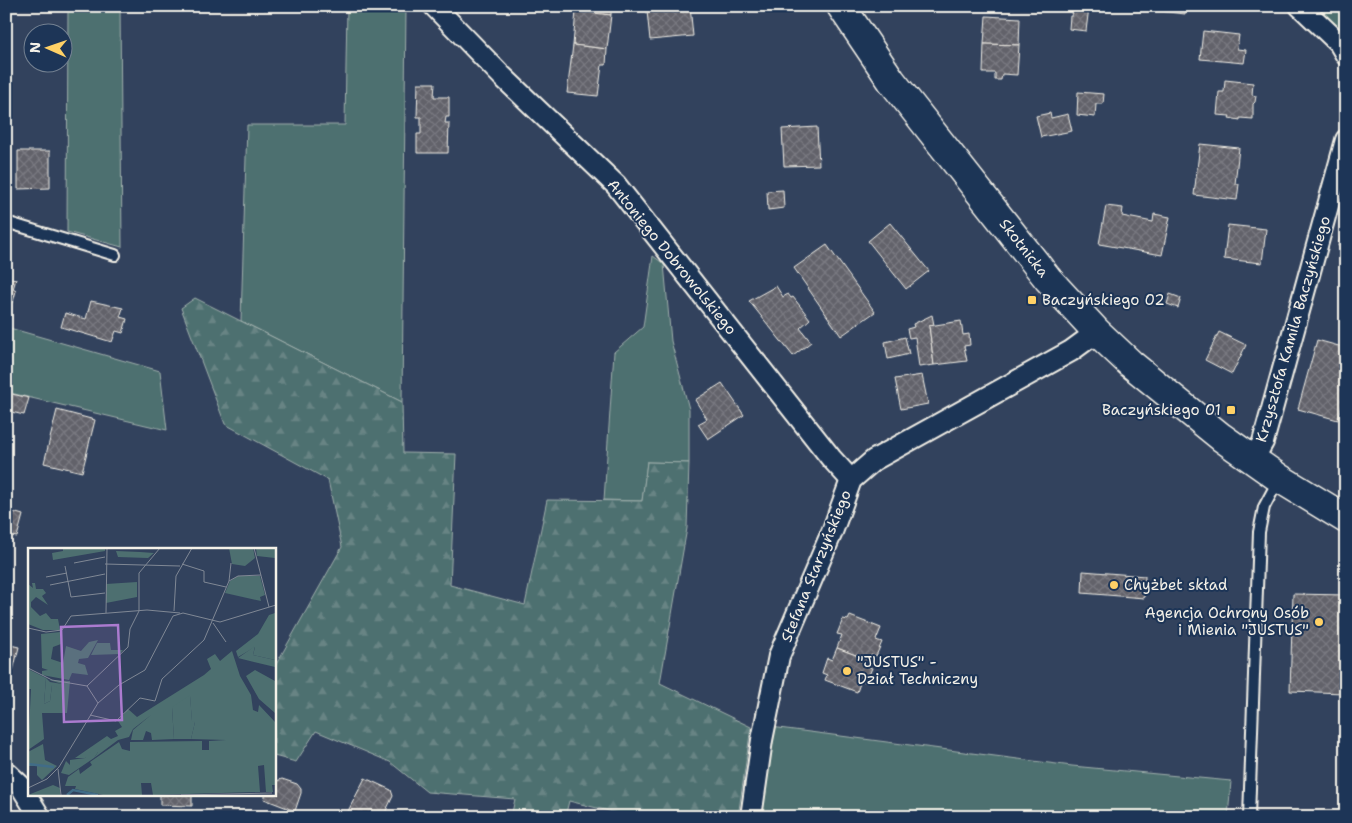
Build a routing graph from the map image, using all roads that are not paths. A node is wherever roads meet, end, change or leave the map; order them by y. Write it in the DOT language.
graph roads {
  1 [pos="434,6"];
  2 [pos="841,6"];
  3 [pos="1300,6"];
  4 [pos="1346,54"];
  5 [pos="1346,140"];
  6 [pos="6,222"];
  7 [pos="115,255"];
  8 [pos="1097,332"];
  9 [pos="1253,460"];
  10 [pos="1279,478"];
  11 [pos="851,480"];
  12 [pos="1346,520"];
  13 [pos="6,772"];
  14 [pos="40,817"];
  15 [pos="751,817"];
  16 [pos="1249,817"];
  1 -- 11 [label="street, Antoniego Dobrowolskiego"];
  2 -- 8 [label="main road, Skotnicka"];
  3 -- 4 [label="street"];
  5 -- 9 [label="street, Krzysztofa Kamila Baczyńskiego"];
  6 -- 7 [label="lane"];
  8 -- 9 [label="main road, Skotnicka"];
  8 -- 11 [label="street, Stefana Starzyńskiego"];
  9 -- 10 [label="main road, Skotnicka"];
  10 -- 12 [label="main road, Skotnicka"];
  10 -- 16 [label="lane"];
  11 -- 15 [label="street, Stefana Starzyńskiego"];
  13 -- 14 [label="street"];
}
